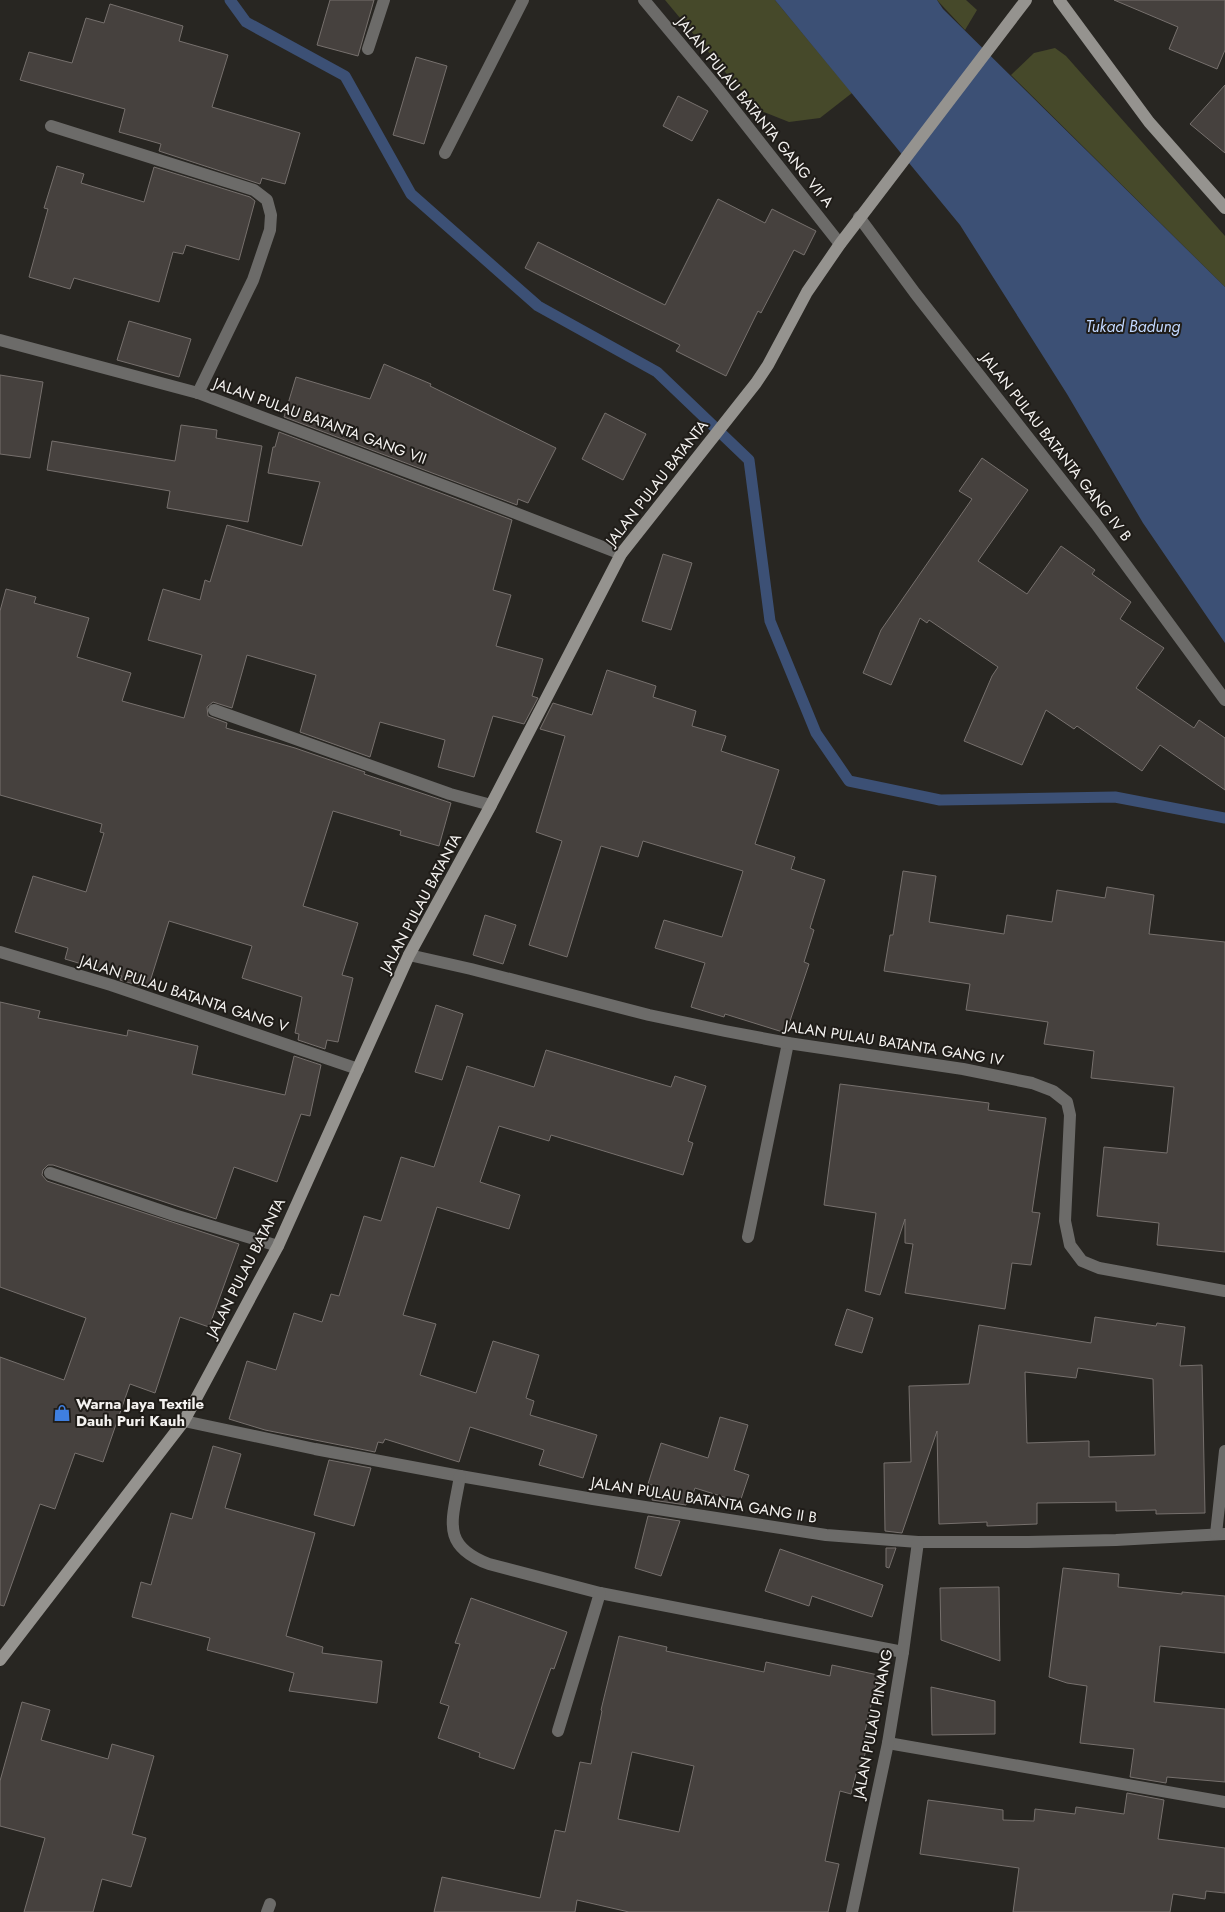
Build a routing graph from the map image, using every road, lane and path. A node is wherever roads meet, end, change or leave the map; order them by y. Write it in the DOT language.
graph roads {
  1 [pos="384,0"];
  2 [pos="524,0"];
  3 [pos="644,0"];
  4 [pos="1026,0"];
  5 [pos="1059,0"];
  6 [pos="368,49"];
  7 [pos="51,126"];
  8 [pos="446,153"];
  9 [pos="1225,208"];
  10 [pos="859,217"];
  11 [pos="840,244"];
  12 [pos="0,340"];
  13 [pos="198,393"];
  14 [pos="621,554"];
  15 [pos="1225,700"];
  16 [pos="214,710"];
  17 [pos="491,805"];
  18 [pos="0,952"];
  19 [pos="409,955"];
  20 [pos="788,1043"];
  21 [pos="358,1069"];
  22 [pos="50,1174"];
  23 [pos="748,1237"];
  24 [pos="278,1246"];
  25 [pos="1225,1291"];
  26 [pos="184,1421"];
  27 [pos="1225,1451"];
  28 [pos="460,1476"];
  29 [pos="1220,1534"];
  30 [pos="918,1542"];
  31 [pos="600,1593"];
  32 [pos="903,1652"];
  33 [pos="0,1660"];
  34 [pos="558,1731"];
  35 [pos="888,1743"];
  36 [pos="1225,1802"];
  37 [pos="852,1912"];
  1 -- 6 [label="street"];
  2 -- 8 [label="street"];
  3 -- 11 [label="street, JALAN PULAU BATANTA GANG VII A"];
  4 -- 10 [label="street, JALAN PULAU BATANTA"];
  5 -- 9 [label="street"];
  7 -- 13 [label="street"];
  10 -- 11 [label="street, JALAN PULAU BATANTA"];
  10 -- 15 [label="street, JALAN PULAU BATANTA GANG IV B"];
  11 -- 14 [label="street, JALAN PULAU BATANTA"];
  12 -- 13 [label="street, JALAN PULAU BATANTA GANG VII"];
  13 -- 14 [label="street, JALAN PULAU BATANTA GANG VII"];
  14 -- 17 [label="street, JALAN PULAU BATANTA"];
  16 -- 17 [label="street"];
  17 -- 19 [label="street, JALAN PULAU BATANTA"];
  18 -- 21 [label="street, JALAN PULAU BATANTA GANG V"];
  19 -- 20 [label="street, JALAN PULAU BATANTA GANG IV"];
  19 -- 21 [label="street, JALAN PULAU BATANTA"];
  20 -- 23 [label="street"];
  20 -- 25 [label="street, JALAN PULAU BATANTA GANG IV"];
  21 -- 24 [label="street, JALAN PULAU BATANTA"];
  22 -- 24 [label="street"];
  24 -- 26 [label="street, JALAN PULAU BATANTA"];
  26 -- 28 [label="street, JALAN PULAU BATANTA GANG II B"];
  26 -- 33 [label="street, JALAN PULAU BATANTA"];
  27 -- 29 [label="street"];
  28 -- 30 [label="street, JALAN PULAU BATANTA GANG II B"];
  28 -- 31 [label="street"];
  29 -- 30 [label="street, JALAN PULAU BATANTA GANG II B"];
  30 -- 32 [label="street, JALAN PULAU PINANG"];
  31 -- 32 [label="street"];
  31 -- 34 [label="street"];
  32 -- 35 [label="street, JALAN PULAU PINANG"];
  35 -- 36 [label="street"];
  35 -- 37 [label="street, JALAN PULAU PINANG"];
}
